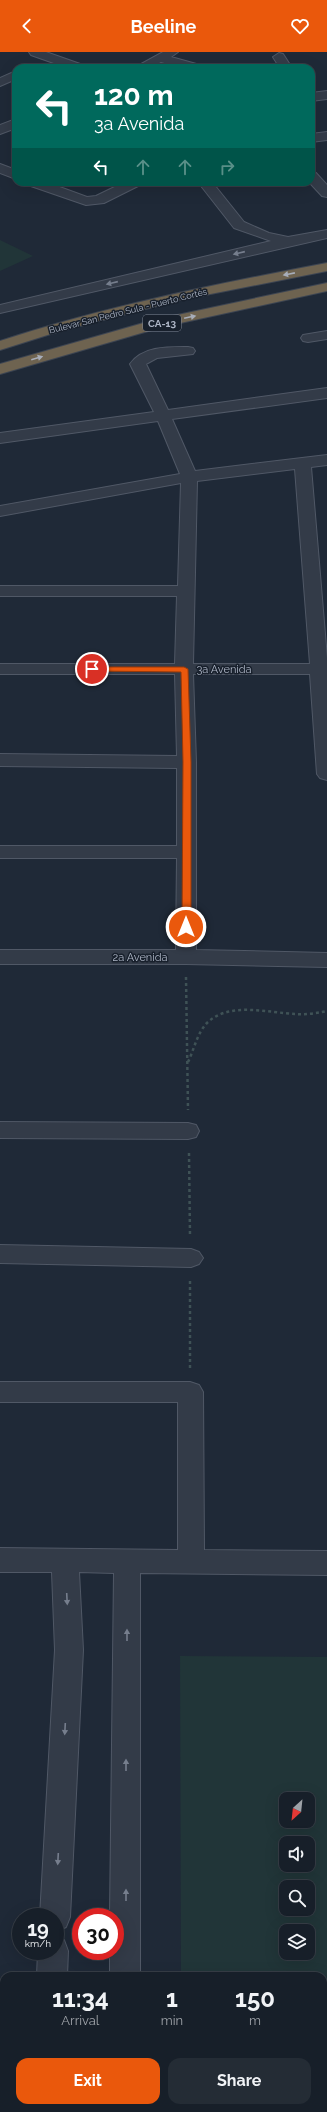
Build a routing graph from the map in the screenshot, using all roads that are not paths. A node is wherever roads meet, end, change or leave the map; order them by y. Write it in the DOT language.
graph roads {
  1 [pos="35,52"];
  2 [pos="68,52"];
  3 [pos="172,52"];
  4 [pos="279,57"];
  5 [pos="160,58"];
  6 [pos="53,59"];
  7 [pos="41,64"];
  8 [pos="67,64"];
  9 [pos="148,64"];
  10 [pos="182,64"];
  11 [pos="283,64"];
  12 [pos="12,77"];
  13 [pos="0,82"];
  14 [pos="327,95"];
  15 [pos="315,96"];
  16 [pos="12,125"];
  17 [pos="0,130"];
  18 [pos="327,136"];
  19 [pos="315,138"];
  20 [pos="0,168"];
  21 [pos="12,173"];
  22 [pos="315,180"];
  23 [pos="44,186"];
  24 [pos="127,186"];
  25 [pos="208,186"];
  26 [pos="327,193"];
  27 [pos="327,234"];
  28 [pos="290,241"];
  29 [pos="327,267"];
  30 [pos="327,288"];
  31 [pos="0,309"];
  32 [pos="327,335"];
  33 [pos="308,338"];
  34 [pos="0,346"];
  35 [pos="188,350"];
  36 [pos="0,369"];
  37 [pos="327,393"];
  38 [pos="163,415"];
  39 [pos="0,438"];
  40 [pos="327,460"];
  41 [pos="303,463"];
  42 [pos="189,477"];
  43 [pos="0,511"];
  44 [pos="0,591"];
  45 [pos="186,591"];
  46 [pos="0,669"];
  47 [pos="184,669"];
  48 [pos="322,669"];
  49 [pos="0,760"];
  50 [pos="187,762"];
  51 [pos="327,774"];
  52 [pos="0,852"];
  53 [pos="187,852"];
  54 [pos="0,957"];
  55 [pos="186,957"];
  56 [pos="327,960"];
  57 [pos="0,1130"];
  58 [pos="188,1131"];
  59 [pos="0,1254"];
  60 [pos="190,1258"];
  61 [pos="0,1392"];
  62 [pos="0,1560"];
  63 [pos="65,1560"];
  64 [pos="127,1561"];
  65 [pos="191,1561"];
  66 [pos="327,1562"];
  67 [pos="55,1908"];
  68 [pos="53,1960"];
  69 [pos="52,1972"];
  70 [pos="125,1972"];
  1 -- 6 [label="street"];
  2 -- 6 [label="street"];
  3 -- 5 [label="street"];
  4 -- 11 [label="street"];
  5 -- 9 [label="street"];
  5 -- 10 [label="street"];
  6 -- 7 [label="street"];
  6 -- 8 [label="street"];
  12 -- 13 [label="street"];
  14 -- 15 [label="street"];
  16 -- 17 [label="street"];
  18 -- 19 [label="street"];
  20 -- 21 [label="street"];
  22 -- 26 [label="street"];
  23 -- 24 [label="street"];
  25 -- 28 [label="street"];
  27 -- 28 [label="street"];
  28 -- 31 [label="street, one-way"];
  29 -- 34 [label="highway, Bulevar San Pedro Sula - Puerto Cortés / CA-13, one-way"];
  36 -- 30 [label="highway, Bulevar San Pedro Sula - Puerto Cortés / CA-13, one-way"];
  32 -- 33 [label="street"];
  35 -- 38 [label="street"];
  37 -- 38 [label="street"];
  38 -- 39 [label="street"];
  38 -- 42 [label="street"];
  40 -- 41 [label="street"];
  41 -- 42 [label="street"];
  41 -- 48 [label="street"];
  42 -- 43 [label="street"];
  42 -- 45 [label="street"];
  44 -- 45 [label="street"];
  45 -- 47 [label="street"];
  46 -- 47 [label="street, 3a Avenida"];
  47 -- 48 [label="street, 3a Avenida"];
  47 -- 50 [label="street"];
  48 -- 51 [label="street"];
  49 -- 50 [label="street"];
  50 -- 53 [label="street"];
  52 -- 53 [label="street"];
  53 -- 55 [label="street"];
  54 -- 55 [label="street, 2a Avenida"];
  55 -- 56 [label="street, 2a Avenida"];
  57 -- 58 [label="street"];
  59 -- 60 [label="street"];
  61 -- 65 [label="street"];
  62 -- 63 [label="street"];
  63 -- 64 [label="street"];
  63 -- 67 [label="street, one-way"];
  64 -- 65 [label="street"];
  70 -- 64 [label="street, one-way"];
  65 -- 66 [label="street"];
  68 -- 69 [label="street"];
}
